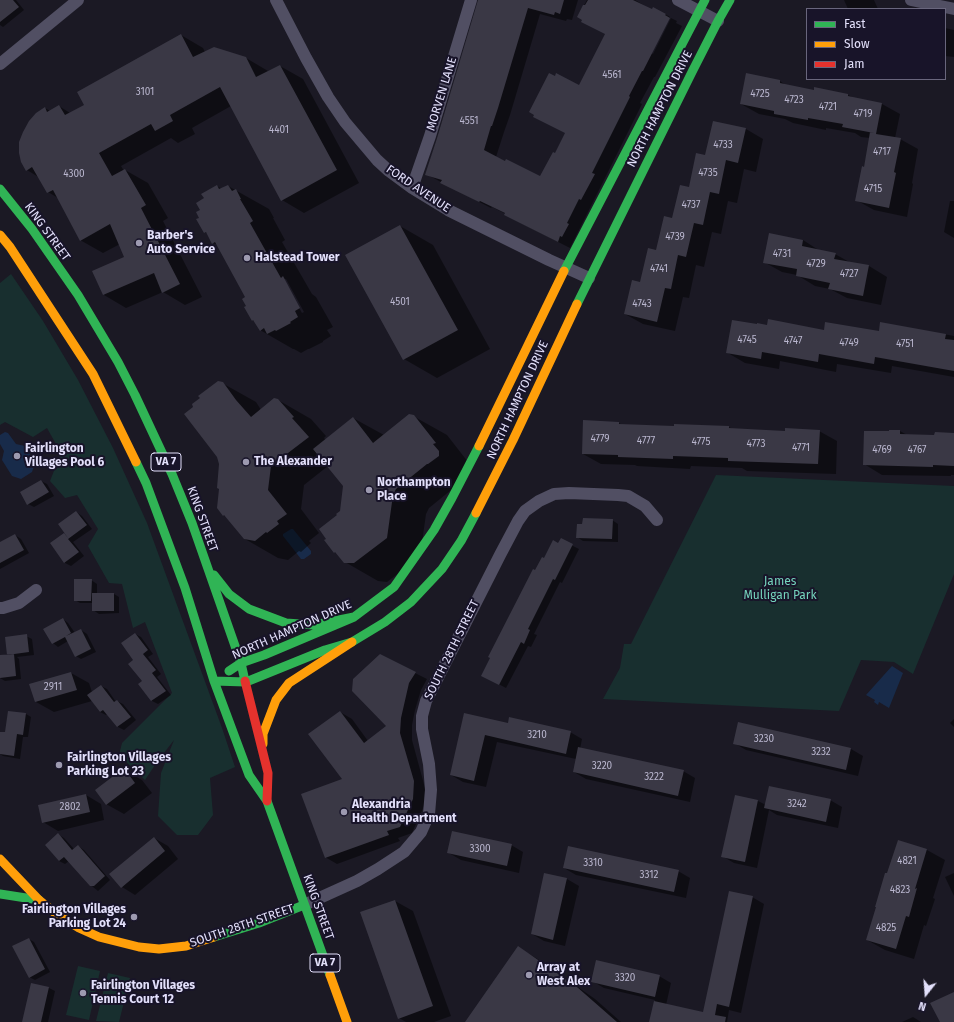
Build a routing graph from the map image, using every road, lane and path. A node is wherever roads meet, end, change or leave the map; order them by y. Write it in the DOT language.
graph roads {
  1 [pos="78,0"];
  2 [pos="276,0"];
  3 [pos="471,0"];
  4 [pos="678,0"];
  5 [pos="705,0"];
  6 [pos="730,0"];
  7 [pos="911,0"];
  8 [pos="954,9"];
  9 [pos="699,11"];
  10 [pos="718,21"];
  11 [pos="0,64"];
  12 [pos="412,188"];
  13 [pos="0,189"];
  14 [pos="0,235"];
  15 [pos="566,267"];
  16 [pos="589,278"];
  17 [pos="657,520"];
  18 [pos="206,566"];
  19 [pos="36,590"];
  20 [pos="0,608"];
  21 [pos="354,618"];
  22 [pos="352,642"];
  23 [pos="241,663"];
  24 [pos="214,681"];
  25 [pos="246,682"];
  26 [pos="262,750"];
  27 [pos="267,801"];
  28 [pos="0,859"];
  29 [pos="0,894"];
  30 [pos="38,900"];
  31 [pos="304,905"];
  32 [pos="347,1022"];
  1 -- 11 [label="street"];
  2 -- 12 [label="street, FORD AVENUE"];
  3 -- 12 [label="street, MORVEN LANE"];
  4 -- 9 [label="street"];
  5 -- 9 [label="street, NORTH HAMPTON DRIVE"];
  6 -- 10 [label="street, NORTH HAMPTON DRIVE"];
  7 -- 8 [label="street"];
  9 -- 10 [label="street"];
  9 -- 15 [label="street, NORTH HAMPTON DRIVE"];
  10 -- 16 [label="street, NORTH HAMPTON DRIVE"];
  12 -- 15 [label="street, FORD AVENUE"];
  13 -- 18 [label="street, KING STREET / VA 7"];
  14 -- 24 [label="street, KING STREET / VA 7"];
  15 -- 16 [label="street, FORD AVENUE"];
  15 -- 21 [label="street, NORTH HAMPTON DRIVE"];
  16 -- 22 [label="street, NORTH HAMPTON DRIVE"];
  17 -- 31 [label="street, SOUTH 28TH STREET"];
  18 -- 21 [label="street"];
  18 -- 23 [label="street, KING STREET / VA 7"];
  19 -- 20 [label="street"];
  21 -- 23 [label="street, NORTH HAMPTON DRIVE"];
  22 -- 25 [label="street, NORTH HAMPTON DRIVE"];
  22 -- 26 [label="street"];
  23 -- 24 [label="street, NORTH HAMPTON DRIVE"];
  23 -- 25 [label="street, KING STREET / VA 7"];
  24 -- 25 [label="street, NORTH HAMPTON DRIVE"];
  24 -- 27 [label="street, KING STREET / VA 7"];
  25 -- 26 [label="street, KING STREET / VA 7"];
  26 -- 27 [label="street, KING STREET / VA 7"];
  27 -- 31 [label="street, KING STREET / VA 7"];
  28 -- 30 [label="street, SOUTH 28TH STREET"];
  29 -- 30 [label="street"];
  30 -- 31 [label="street, SOUTH 28TH STREET"];
  31 -- 32 [label="street, KING STREET / VA 7"];
}
